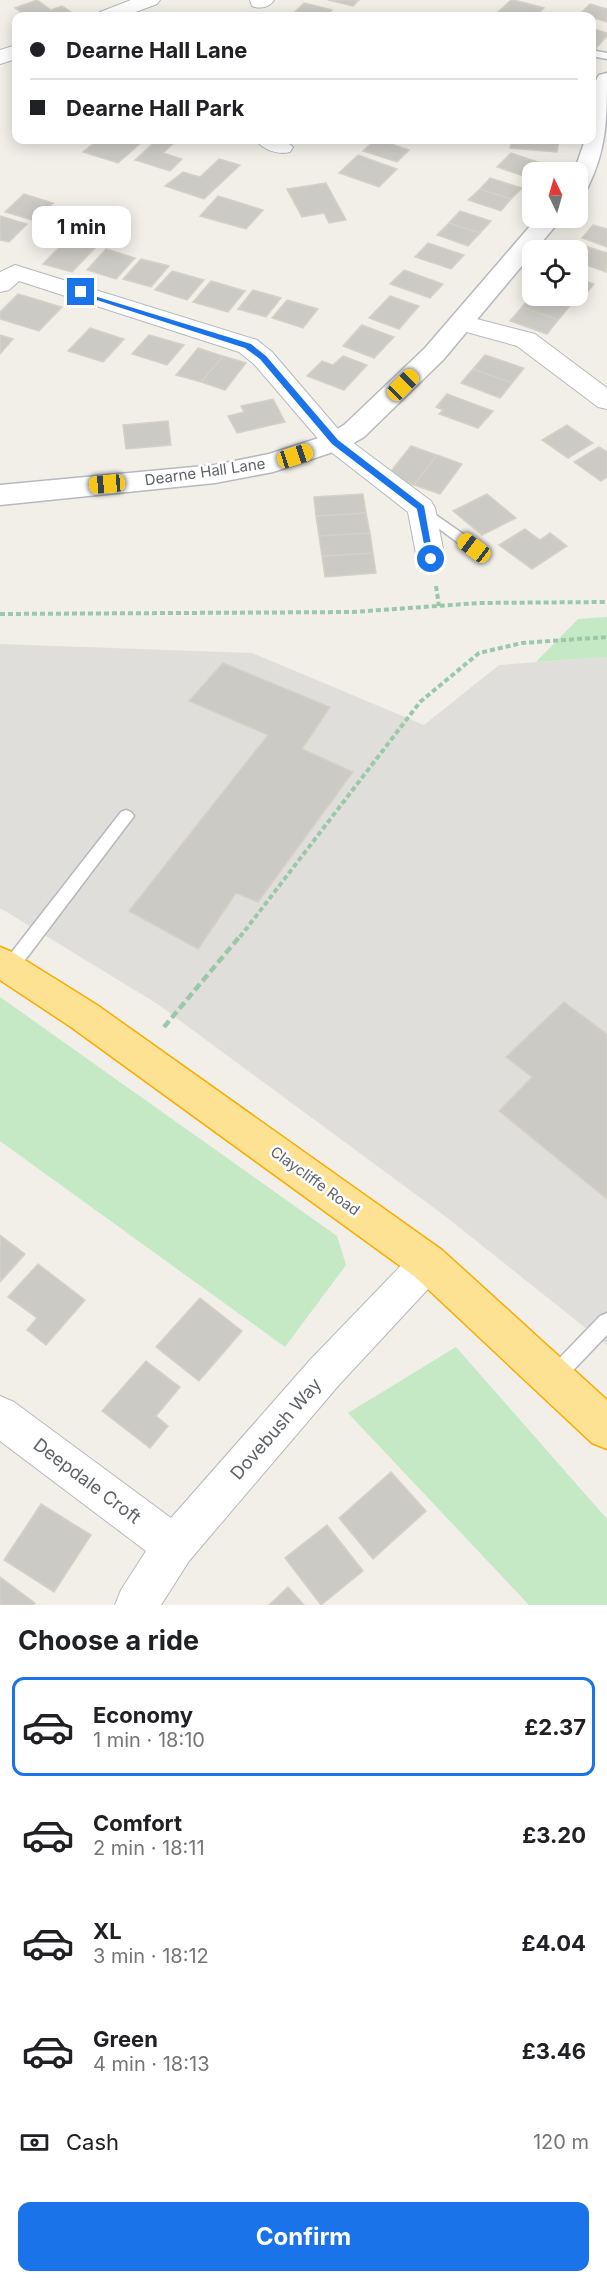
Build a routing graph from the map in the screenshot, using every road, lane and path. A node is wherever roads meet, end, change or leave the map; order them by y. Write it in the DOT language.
graph roads {
  1 [pos="150,0"];
  2 [pos="133,12"];
  3 [pos="607,80"];
  4 [pos="588,171"];
  5 [pos="541,228"];
  6 [pos="0,285"];
  7 [pos="460,323"];
  8 [pos="607,400"];
  9 [pos="335,442"];
  10 [pos="0,495"];
  11 [pos="421,508"];
  12 [pos="474,548"];
  13 [pos="431,559"];
  14 [pos="607,602"];
  15 [pos="0,614"];
  16 [pos="607,637"];
  17 [pos="126,816"];
  18 [pos="5,965"];
  19 [pos="140,1056"];
  20 [pos="428,1263"];
  21 [pos="607,1322"];
  22 [pos="553,1378"];
  23 [pos="0,1416"];
  24 [pos="607,1428"];
  25 [pos="174,1546"];
  26 [pos="136,1605"];
  1 -- 2 [label="street"];
  3 -- 4 [label="main road"];
  5 -- 7 [label="main road, Dearne Hall Lane"];
  6 -- 9 [label="street"];
  7 -- 8 [label="street"];
  7 -- 9 [label="main road, Dearne Hall Lane"];
  9 -- 10 [label="main road, Dearne Hall Lane"];
  9 -- 11 [label="street"];
  11 -- 12 [label="lane"];
  11 -- 13 [label="street"];
  14 -- 15 [label="path"];
  16 -- 19 [label="path"];
  17 -- 18 [label="lane"];
  18 -- 19 [label="highway, Claycliffe Road"];
  19 -- 20 [label="highway, Claycliffe Road"];
  20 -- 22 [label="highway, Claycliffe Road"];
  20 -- 25 [label="street, Dovebush Way"];
  21 -- 22 [label="lane"];
  22 -- 24 [label="highway, Claycliffe Road"];
  23 -- 25 [label="street, Deepdale Croft"];
  25 -- 26 [label="street, Dovebush Way"];
}
